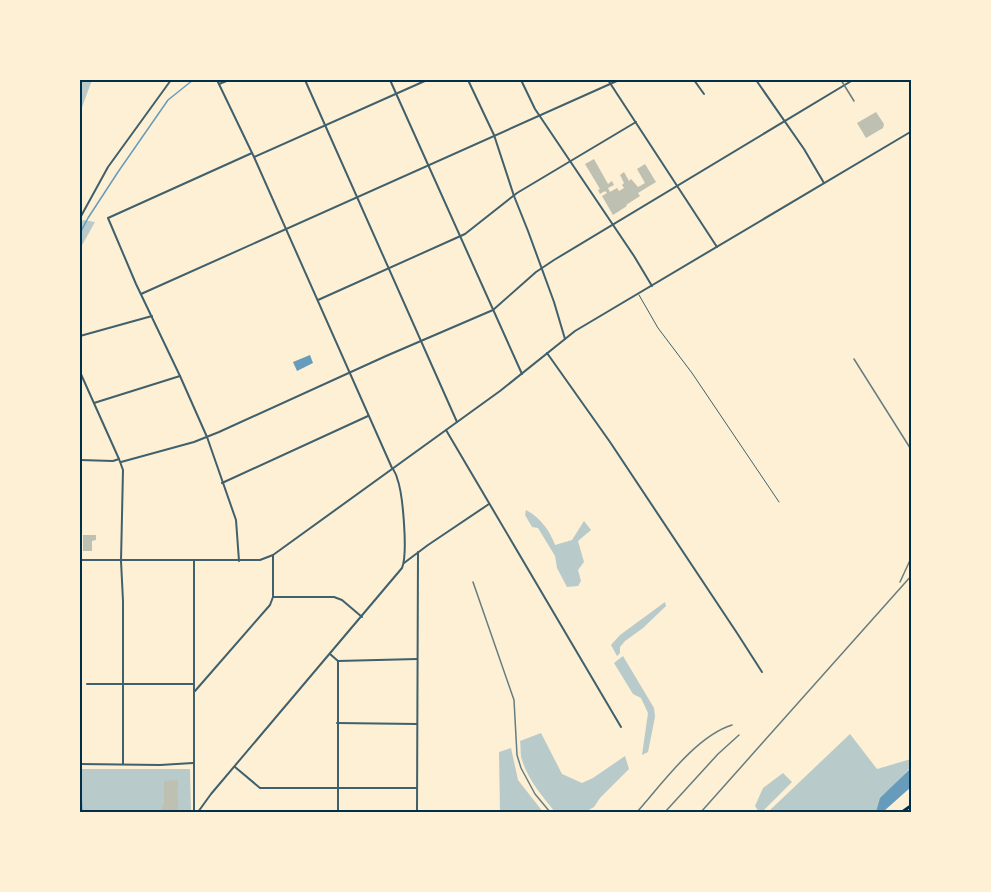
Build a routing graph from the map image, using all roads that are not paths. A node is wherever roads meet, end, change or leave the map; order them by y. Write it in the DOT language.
graph roads {
  1 [pos="170,80"];
  2 [pos="217,80"];
  3 [pos="229,80"];
  4 [pos="305,80"];
  5 [pos="390,80"];
  6 [pos="427,80"];
  7 [pos="468,80"];
  8 [pos="521,80"];
  9 [pos="608,80"];
  10 [pos="619,80"];
  11 [pos="694,80"];
  12 [pos="756,80"];
  13 [pos="854,80"];
  14 [pos="611,83"];
  15 [pos="219,84"];
  16 [pos="396,93"];
  17 [pos="704,94"];
  18 [pos="539,115"];
  19 [pos="784,121"];
  20 [pos="636,122"];
  21 [pos="325,125"];
  22 [pos="912,131"];
  23 [pos="494,135"];
  24 [pos="252,153"];
  25 [pos="254,157"];
  26 [pos="570,163"];
  27 [pos="428,165"];
  28 [pos="824,184"];
  29 [pos="677,185"];
  30 [pos="514,196"];
  31 [pos="358,197"];
  32 [pos="80,218"];
  33 [pos="612,225"];
  34 [pos="285,230"];
  35 [pos="460,236"];
  36 [pos="717,247"];
  37 [pos="542,268"];
  38 [pos="388,269"];
  39 [pos="652,286"];
  40 [pos="141,294"];
  41 [pos="638,294"];
  42 [pos="317,301"];
  43 [pos="493,310"];
  44 [pos="152,316"];
  45 [pos="80,336"];
  46 [pos="565,339"];
  47 [pos="421,341"];
  48 [pos="547,353"];
  49 [pos="80,372"];
  50 [pos="351,372"];
  51 [pos="522,374"];
  52 [pos="180,376"];
  53 [pos="94,403"];
  54 [pos="368,416"];
  55 [pos="457,423"];
  56 [pos="446,430"];
  57 [pos="207,437"];
  58 [pos="80,460"];
  59 [pos="120,460"];
  60 [pos="393,469"];
  61 [pos="222,483"];
  62 [pos="779,502"];
  63 [pos="489,504"];
  64 [pos="418,552"];
  65 [pos="273,555"];
  66 [pos="81,560"];
  67 [pos="122,561"];
  68 [pos="194,561"];
  69 [pos="239,561"];
  70 [pos="404,563"];
  71 [pos="273,597"];
  72 [pos="362,617"];
  73 [pos="330,654"];
  74 [pos="417,659"];
  75 [pos="338,661"];
  76 [pos="762,672"];
  77 [pos="87,684"];
  78 [pos="194,684"];
  79 [pos="123,685"];
  80 [pos="194,692"];
  81 [pos="337,723"];
  82 [pos="417,723"];
  83 [pos="621,727"];
  84 [pos="194,763"];
  85 [pos="80,764"];
  86 [pos="123,764"];
  87 [pos="235,766"];
  88 [pos="338,788"];
  89 [pos="417,788"];
  90 [pos="912,805"];
  91 [pos="194,813"];
  92 [pos="198,813"];
  93 [pos="338,813"];
  94 [pos="417,813"];
  95 [pos="902,813"];
  1 -- 32 [label="street"];
  2 -- 15 [label="street"];
  3 -- 15 [label="street"];
  4 -- 21 [label="street"];
  5 -- 16 [label="street"];
  6 -- 16 [label="street"];
  7 -- 23 [label="street"];
  8 -- 18 [label="street"];
  9 -- 14 [label="street"];
  10 -- 14 [label="street"];
  11 -- 17 [label="street"];
  12 -- 19 [label="street"];
  13 -- 19 [label="street"];
  14 -- 18 [label="street"];
  14 -- 20 [label="street"];
  15 -- 24 [label="street"];
  16 -- 21 [label="street"];
  16 -- 27 [label="street"];
  18 -- 23 [label="street"];
  18 -- 26 [label="street"];
  19 -- 28 [label="street"];
  19 -- 29 [label="street"];
  20 -- 26 [label="street"];
  20 -- 29 [label="street"];
  21 -- 25 [label="street"];
  21 -- 31 [label="street"];
  22 -- 28 [label="street"];
  23 -- 27 [label="street"];
  23 -- 30 [label="street"];
  24 -- 25 [label="street"];
  24 -- 40 [label="street"];
  25 -- 34 [label="street"];
  26 -- 30 [label="street"];
  26 -- 33 [label="street"];
  27 -- 31 [label="street"];
  27 -- 35 [label="street"];
  28 -- 36 [label="street"];
  29 -- 33 [label="street"];
  29 -- 36 [label="street"];
  30 -- 35 [label="street"];
  30 -- 37 [label="street"];
  31 -- 34 [label="street"];
  31 -- 38 [label="street"];
  33 -- 37 [label="street"];
  33 -- 39 [label="street"];
  34 -- 40 [label="street"];
  34 -- 42 [label="street"];
  35 -- 38 [label="street"];
  35 -- 43 [label="street"];
  36 -- 39 [label="street"];
  37 -- 43 [label="street"];
  37 -- 46 [label="street"];
  38 -- 42 [label="street"];
  38 -- 47 [label="street"];
  39 -- 41 [label="street"];
  40 -- 44 [label="street"];
  41 -- 46 [label="street"];
  41 -- 62 [label="lane"];
  42 -- 50 [label="street"];
  43 -- 47 [label="street"];
  43 -- 51 [label="street"];
  44 -- 45 [label="street"];
  44 -- 52 [label="street"];
  46 -- 48 [label="street"];
  47 -- 50 [label="street"];
  47 -- 55 [label="street"];
  48 -- 51 [label="street"];
  48 -- 76 [label="street"];
  49 -- 53 [label="street"];
  50 -- 54 [label="street"];
  50 -- 57 [label="street"];
  51 -- 55 [label="street"];
  52 -- 53 [label="street"];
  52 -- 57 [label="street"];
  53 -- 59 [label="street"];
  54 -- 60 [label="street"];
  54 -- 61 [label="street"];
  55 -- 56 [label="street"];
  56 -- 60 [label="street"];
  56 -- 63 [label="street"];
  57 -- 59 [label="street"];
  57 -- 61 [label="street"];
  58 -- 59 [label="street"];
  59 -- 67 [label="street"];
  60 -- 65 [label="street"];
  60 -- 70 [label="street"];
  61 -- 69 [label="street"];
  63 -- 64 [label="street"];
  63 -- 83 [label="street"];
  64 -- 70 [label="street"];
  64 -- 74 [label="street"];
  65 -- 69 [label="street"];
  65 -- 71 [label="street"];
  66 -- 67 [label="street"];
  67 -- 68 [label="street"];
  67 -- 79 [label="street"];
  68 -- 69 [label="street"];
  68 -- 78 [label="street"];
  70 -- 72 [label="street"];
  71 -- 72 [label="street"];
  71 -- 80 [label="street"];
  72 -- 73 [label="street"];
  73 -- 75 [label="street"];
  73 -- 87 [label="street"];
  74 -- 75 [label="street"];
  74 -- 82 [label="street"];
  75 -- 81 [label="street"];
  77 -- 79 [label="street"];
  78 -- 79 [label="street"];
  78 -- 80 [label="street"];
  79 -- 86 [label="street"];
  80 -- 84 [label="street"];
  81 -- 82 [label="street"];
  81 -- 88 [label="street"];
  82 -- 89 [label="street"];
  84 -- 86 [label="street"];
  84 -- 91 [label="street"];
  85 -- 86 [label="street"];
  87 -- 88 [label="street"];
  87 -- 92 [label="street"];
  88 -- 89 [label="street"];
  88 -- 93 [label="street"];
  89 -- 94 [label="street"];
  90 -- 95 [label="main road"];
}
